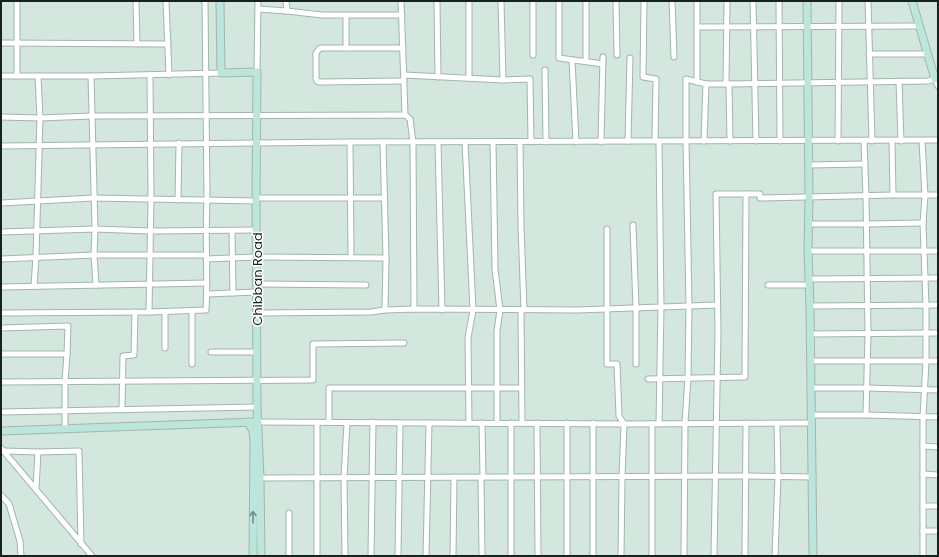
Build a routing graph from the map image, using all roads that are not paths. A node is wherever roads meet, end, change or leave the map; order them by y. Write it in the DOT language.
graph roads {
  1 [pos="17,1"];
  2 [pos="136,1"];
  3 [pos="166,1"];
  4 [pos="205,1"];
  5 [pos="220,1"];
  6 [pos="258,1"];
  7 [pos="286,1"];
  8 [pos="401,1"];
  9 [pos="437,1"];
  10 [pos="469,1"];
  11 [pos="501,1"];
  12 [pos="533,1"];
  13 [pos="559,1"];
  14 [pos="586,1"];
  15 [pos="616,1"];
  16 [pos="644,1"];
  17 [pos="672,1"];
  18 [pos="697,1"];
  19 [pos="727,1"];
  20 [pos="753,1"];
  21 [pos="779,1"];
  22 [pos="807,1"];
  23 [pos="839,1"];
  24 [pos="868,1"];
  25 [pos="912,1"];
  26 [pos="258,9"];
  27 [pos="287,11"];
  28 [pos="402,15"];
  29 [pos="346,16"];
  30 [pos="808,26"];
  31 [pos="839,26"];
  32 [pos="868,26"];
  33 [pos="919,26"];
  34 [pos="698,27"];
  35 [pos="726,27"];
  36 [pos="754,27"];
  37 [pos="780,27"];
  38 [pos="1,43"];
  39 [pos="18,43"];
  40 [pos="137,44"];
  41 [pos="168,44"];
  42 [pos="346,48"];
  43 [pos="402,48"];
  44 [pos="617,54"];
  45 [pos="869,54"];
  46 [pos="928,54"];
  47 [pos="533,55"];
  48 [pos="603,57"];
  49 [pos="674,57"];
  50 [pos="630,58"];
  51 [pos="572,60"];
  52 [pos="586,61"];
  53 [pos="603,64"];
  54 [pos="545,70"];
  55 [pos="257,72"];
  56 [pos="205,73"];
  57 [pos="221,73"];
  58 [pos="150,75"];
  59 [pos="169,75"];
  60 [pos="1,76"];
  61 [pos="17,76"];
  62 [pos="38,76"];
  63 [pos="92,76"];
  64 [pos="438,77"];
  65 [pos="404,78"];
  66 [pos="469,78"];
  67 [pos="502,80"];
  68 [pos="937,81"];
  69 [pos="697,82"];
  70 [pos="839,82"];
  71 [pos="870,82"];
  72 [pos="900,82"];
  73 [pos="755,83"];
  74 [pos="780,83"];
  75 [pos="808,83"];
  76 [pos="706,84"];
  77 [pos="728,84"];
  78 [pos="405,115"];
  79 [pos="92,116"];
  80 [pos="150,116"];
  81 [pos="258,116"];
  82 [pos="1,117"];
  83 [pos="207,117"];
  84 [pos="40,118"];
  85 [pos="938,140"];
  86 [pos="657,141"];
  87 [pos="686,141"];
  88 [pos="704,141"];
  89 [pos="730,141"];
  90 [pos="756,141"];
  91 [pos="780,141"];
  92 [pos="809,141"];
  93 [pos="838,141"];
  94 [pos="864,141"];
  95 [pos="872,141"];
  96 [pos="892,141"];
  97 [pos="901,141"];
  98 [pos="922,141"];
  99 [pos="350,142"];
  100 [pos="383,142"];
  101 [pos="413,142"];
  102 [pos="438,142"];
  103 [pos="464,142"];
  104 [pos="493,142"];
  105 [pos="520,142"];
  106 [pos="531,142"];
  107 [pos="546,142"];
  108 [pos="576,142"];
  109 [pos="600,142"];
  110 [pos="628,142"];
  111 [pos="150,144"];
  112 [pos="179,144"];
  113 [pos="207,144"];
  114 [pos="257,144"];
  115 [pos="38,145"];
  116 [pos="93,145"];
  117 [pos="1,146"];
  118 [pos="864,164"];
  119 [pos="809,165"];
  120 [pos="746,194"];
  121 [pos="893,195"];
  122 [pos="938,195"];
  123 [pos="866,196"];
  124 [pos="925,196"];
  125 [pos="809,197"];
  126 [pos="94,198"];
  127 [pos="384,198"];
  128 [pos="350,199"];
  129 [pos="151,200"];
  130 [pos="178,200"];
  131 [pos="207,200"];
  132 [pos="256,200"];
  133 [pos="37,202"];
  134 [pos="1,203"];
  135 [pos="923,223"];
  136 [pos="808,224"];
  137 [pos="866,224"];
  138 [pos="632,225"];
  139 [pos="95,229"];
  140 [pos="607,229"];
  141 [pos="232,230"];
  142 [pos="256,230"];
  143 [pos="150,231"];
  144 [pos="205,231"];
  145 [pos="1,232"];
  146 [pos="37,232"];
  147 [pos="867,250"];
  148 [pos="924,250"];
  149 [pos="938,250"];
  150 [pos="808,251"];
  151 [pos="94,255"];
  152 [pos="150,256"];
  153 [pos="36,257"];
  154 [pos="206,257"];
  155 [pos="257,257"];
  156 [pos="233,258"];
  157 [pos="351,258"];
  158 [pos="386,258"];
  159 [pos="1,259"];
  160 [pos="866,278"];
  161 [pos="938,278"];
  162 [pos="925,279"];
  163 [pos="810,282"];
  164 [pos="207,283"];
  165 [pos="150,284"];
  166 [pos="257,284"];
  167 [pos="96,285"];
  168 [pos="366,285"];
  169 [pos="768,285"];
  170 [pos="34,286"];
  171 [pos="1,287"];
  172 [pos="257,292"];
  173 [pos="233,293"];
  174 [pos="207,294"];
  175 [pos="718,304"];
  176 [pos="926,305"];
  177 [pos="938,305"];
  178 [pos="689,306"];
  179 [pos="810,306"];
  180 [pos="867,306"];
  181 [pos="661,307"];
  182 [pos="636,308"];
  183 [pos="414,309"];
  184 [pos="606,309"];
  185 [pos="385,310"];
  186 [pos="442,310"];
  187 [pos="473,310"];
  188 [pos="500,310"];
  189 [pos="523,310"];
  190 [pos="192,311"];
  191 [pos="135,312"];
  192 [pos="149,312"];
  193 [pos="165,312"];
  194 [pos="1,313"];
  195 [pos="257,313"];
  196 [pos="1,328"];
  197 [pos="938,333"];
  198 [pos="810,334"];
  199 [pos="868,334"];
  200 [pos="926,334"];
  201 [pos="404,343"];
  202 [pos="165,348"];
  203 [pos="211,352"];
  204 [pos="257,352"];
  205 [pos="1,354"];
  206 [pos="67,354"];
  207 [pos="810,361"];
  208 [pos="868,361"];
  209 [pos="926,361"];
  210 [pos="938,361"];
  211 [pos="192,364"];
  212 [pos="636,364"];
  213 [pos="688,377"];
  214 [pos="717,377"];
  215 [pos="660,378"];
  216 [pos="648,379"];
  217 [pos="257,380"];
  218 [pos="124,381"];
  219 [pos="1,382"];
  220 [pos="65,382"];
  221 [pos="469,388"];
  222 [pos="496,388"];
  223 [pos="521,388"];
  224 [pos="810,388"];
  225 [pos="867,388"];
  226 [pos="925,390"];
  227 [pos="938,390"];
  228 [pos="257,407"];
  229 [pos="122,409"];
  230 [pos="65,410"];
  231 [pos="1,412"];
  232 [pos="811,415"];
  233 [pos="866,415"];
  234 [pos="923,417"];
  235 [pos="938,417"];
  236 [pos="248,422"];
  237 [pos="258,422"];
  238 [pos="317,422"];
  239 [pos="328,422"];
  240 [pos="374,422"];
  241 [pos="347,423"];
  242 [pos="400,423"];
  243 [pos="429,423"];
  244 [pos="469,423"];
  245 [pos="482,423"];
  246 [pos="497,423"];
  247 [pos="511,423"];
  248 [pos="522,423"];
  249 [pos="537,423"];
  250 [pos="567,423"];
  251 [pos="593,423"];
  252 [pos="685,423"];
  253 [pos="746,423"];
  254 [pos="812,423"];
  255 [pos="624,424"];
  256 [pos="652,424"];
  257 [pos="658,424"];
  258 [pos="716,424"];
  259 [pos="777,424"];
  260 [pos="65,428"];
  261 [pos="1,430"];
  262 [pos="923,446"];
  263 [pos="938,447"];
  264 [pos="3,450"];
  265 [pos="38,452"];
  266 [pos="923,474"];
  267 [pos="938,475"];
  268 [pos="745,476"];
  269 [pos="372,477"];
  270 [pos="399,477"];
  271 [pos="428,477"];
  272 [pos="454,477"];
  273 [pos="482,477"];
  274 [pos="511,477"];
  275 [pos="538,477"];
  276 [pos="567,477"];
  277 [pos="593,477"];
  278 [pos="622,477"];
  279 [pos="652,477"];
  280 [pos="685,477"];
  281 [pos="716,477"];
  282 [pos="778,477"];
  283 [pos="812,477"];
  284 [pos="260,478"];
  285 [pos="317,478"];
  286 [pos="344,478"];
  287 [pos="36,489"];
  288 [pos="1,495"];
  289 [pos="923,506"];
  290 [pos="938,506"];
  291 [pos="288,513"];
  292 [pos="923,531"];
  293 [pos="938,531"];
  294 [pos="81,544"];
  295 [pos="21,556"];
  296 [pos="92,556"];
  297 [pos="253,556"];
  298 [pos="261,556"];
  299 [pos="289,556"];
  300 [pos="317,556"];
  301 [pos="345,556"];
  302 [pos="371,556"];
  303 [pos="398,556"];
  304 [pos="426,556"];
  305 [pos="453,556"];
  306 [pos="482,556"];
  307 [pos="511,556"];
  308 [pos="538,556"];
  309 [pos="567,556"];
  310 [pos="593,556"];
  311 [pos="621,556"];
  312 [pos="652,556"];
  313 [pos="684,556"];
  314 [pos="714,556"];
  315 [pos="745,556"];
  316 [pos="775,556"];
  317 [pos="812,556"];
  318 [pos="923,556"];
  1 -- 39 [label="street"];
  2 -- 40 [label="street"];
  3 -- 41 [label="street"];
  4 -- 56 [label="street"];
  5 -- 57 [label="street"];
  6 -- 26 [label="street, Chibban Road"];
  7 -- 27 [label="street"];
  8 -- 28 [label="street"];
  9 -- 64 [label="street"];
  10 -- 66 [label="street"];
  11 -- 67 [label="street"];
  12 -- 47 [label="street"];
  13 -- 51 [label="street"];
  14 -- 52 [label="street"];
  15 -- 44 [label="street"];
  16 -- 86 [label="street"];
  17 -- 49 [label="street"];
  18 -- 34 [label="street"];
  19 -- 35 [label="street"];
  20 -- 36 [label="street"];
  21 -- 37 [label="street"];
  22 -- 30 [label="street"];
  23 -- 31 [label="street"];
  24 -- 32 [label="street"];
  25 -- 33 [label="street"];
  26 -- 27 [label="street"];
  26 -- 55 [label="street, Chibban Road"];
  27 -- 29 [label="street"];
  28 -- 29 [label="street"];
  28 -- 43 [label="street"];
  29 -- 42 [label="street"];
  30 -- 31 [label="street"];
  30 -- 37 [label="street"];
  30 -- 75 [label="street"];
  31 -- 32 [label="street"];
  31 -- 70 [label="street"];
  32 -- 33 [label="street"];
  32 -- 45 [label="street"];
  33 -- 46 [label="street"];
  34 -- 35 [label="street"];
  34 -- 69 [label="street"];
  35 -- 36 [label="street"];
  35 -- 77 [label="street"];
  36 -- 37 [label="street"];
  36 -- 73 [label="street"];
  37 -- 74 [label="street"];
  38 -- 39 [label="street"];
  39 -- 40 [label="street"];
  39 -- 61 [label="street"];
  40 -- 41 [label="street"];
  41 -- 59 [label="street"];
  42 -- 43 [label="street"];
  42 -- 65 [label="street"];
  43 -- 65 [label="street"];
  45 -- 46 [label="street"];
  45 -- 71 [label="street"];
  46 -- 68 [label="street"];
  48 -- 53 [label="street"];
  50 -- 110 [label="street"];
  51 -- 52 [label="street"];
  51 -- 108 [label="street"];
  52 -- 53 [label="street"];
  53 -- 109 [label="street"];
  54 -- 107 [label="street"];
  55 -- 57 [label="street"];
  55 -- 81 [label="street, Chibban Road"];
  56 -- 57 [label="street"];
  56 -- 59 [label="street"];
  56 -- 83 [label="street"];
  58 -- 59 [label="street"];
  58 -- 63 [label="street"];
  58 -- 80 [label="street"];
  60 -- 61 [label="street"];
  61 -- 62 [label="street"];
  62 -- 63 [label="street"];
  62 -- 84 [label="street"];
  63 -- 79 [label="street"];
  64 -- 65 [label="street"];
  64 -- 66 [label="street"];
  65 -- 78 [label="street"];
  66 -- 67 [label="street"];
  67 -- 106 [label="street"];
  68 -- 72 [label="street"];
  69 -- 76 [label="street"];
  69 -- 87 [label="street"];
  70 -- 71 [label="street"];
  70 -- 75 [label="street"];
  70 -- 93 [label="street"];
  71 -- 72 [label="street"];
  71 -- 95 [label="street"];
  72 -- 97 [label="street"];
  73 -- 74 [label="street"];
  73 -- 77 [label="street"];
  73 -- 90 [label="street"];
  74 -- 75 [label="street"];
  74 -- 91 [label="street"];
  75 -- 92 [label="street"];
  76 -- 77 [label="street"];
  76 -- 88 [label="street"];
  77 -- 89 [label="street"];
  78 -- 81 [label="street"];
  78 -- 101 [label="street"];
  79 -- 80 [label="street"];
  79 -- 84 [label="street"];
  79 -- 116 [label="street"];
  80 -- 83 [label="street"];
  80 -- 111 [label="street"];
  81 -- 83 [label="street"];
  81 -- 114 [label="street, Chibban Road"];
  82 -- 84 [label="street"];
  83 -- 113 [label="street"];
  84 -- 115 [label="street"];
  85 -- 98 [label="street"];
  86 -- 87 [label="street"];
  86 -- 110 [label="street"];
  86 -- 181 [label="street"];
  87 -- 88 [label="street"];
  87 -- 178 [label="street"];
  88 -- 89 [label="street"];
  89 -- 90 [label="street"];
  90 -- 91 [label="street"];
  91 -- 92 [label="street"];
  92 -- 93 [label="street"];
  92 -- 119 [label="street"];
  93 -- 94 [label="street"];
  94 -- 95 [label="street"];
  94 -- 118 [label="street"];
  95 -- 96 [label="street"];
  96 -- 97 [label="street"];
  96 -- 121 [label="street"];
  97 -- 98 [label="street"];
  98 -- 124 [label="street"];
  99 -- 100 [label="street"];
  99 -- 114 [label="street"];
  99 -- 128 [label="street"];
  100 -- 101 [label="street"];
  100 -- 127 [label="street"];
  101 -- 102 [label="street"];
  101 -- 183 [label="street"];
  102 -- 103 [label="street"];
  102 -- 186 [label="street"];
  103 -- 104 [label="street"];
  103 -- 187 [label="street"];
  104 -- 105 [label="street"];
  104 -- 188 [label="street"];
  105 -- 106 [label="street"];
  105 -- 189 [label="street"];
  106 -- 107 [label="street"];
  107 -- 108 [label="street"];
  108 -- 109 [label="street"];
  109 -- 110 [label="street"];
  111 -- 112 [label="street"];
  111 -- 116 [label="street"];
  111 -- 129 [label="street"];
  112 -- 113 [label="street"];
  112 -- 130 [label="street"];
  113 -- 114 [label="street"];
  113 -- 131 [label="street"];
  114 -- 132 [label="street, Chibban Road"];
  115 -- 116 [label="street"];
  115 -- 117 [label="street"];
  115 -- 133 [label="street"];
  116 -- 126 [label="street"];
  118 -- 119 [label="street"];
  118 -- 123 [label="street"];
  119 -- 125 [label="street"];
  120 -- 125 [label="street"];
  120 -- 175 [label="street"];
  120 -- 214 [label="street"];
  121 -- 123 [label="street"];
  121 -- 124 [label="street"];
  122 -- 124 [label="street"];
  123 -- 125 [label="street"];
  123 -- 137 [label="street"];
  124 -- 135 [label="street"];
  125 -- 136 [label="street"];
  126 -- 129 [label="street"];
  126 -- 133 [label="street"];
  126 -- 139 [label="street"];
  127 -- 128 [label="street"];
  127 -- 158 [label="street"];
  128 -- 132 [label="street"];
  128 -- 157 [label="street"];
  129 -- 130 [label="street"];
  129 -- 143 [label="street"];
  130 -- 131 [label="street"];
  131 -- 132 [label="street"];
  131 -- 144 [label="street"];
  132 -- 142 [label="street, Chibban Road"];
  133 -- 134 [label="street"];
  133 -- 146 [label="street"];
  135 -- 137 [label="street"];
  135 -- 148 [label="street"];
  136 -- 137 [label="street"];
  136 -- 150 [label="street"];
  137 -- 147 [label="street"];
  138 -- 182 [label="street"];
  139 -- 143 [label="street"];
  139 -- 146 [label="street"];
  139 -- 151 [label="street"];
  140 -- 184 [label="street"];
  141 -- 142 [label="street"];
  141 -- 144 [label="street"];
  141 -- 156 [label="street"];
  142 -- 155 [label="street, Chibban Road"];
  143 -- 144 [label="street"];
  143 -- 152 [label="street"];
  144 -- 154 [label="street"];
  145 -- 146 [label="street"];
  146 -- 153 [label="street"];
  147 -- 148 [label="street"];
  147 -- 150 [label="street"];
  147 -- 160 [label="street"];
  148 -- 149 [label="street"];
  148 -- 162 [label="street"];
  150 -- 163 [label="street"];
  151 -- 152 [label="street"];
  151 -- 153 [label="street"];
  151 -- 167 [label="street"];
  152 -- 154 [label="street"];
  152 -- 165 [label="street"];
  153 -- 159 [label="street"];
  153 -- 170 [label="street"];
  154 -- 156 [label="street"];
  154 -- 164 [label="street"];
  155 -- 156 [label="street"];
  155 -- 157 [label="street"];
  155 -- 166 [label="street, Chibban Road"];
  156 -- 173 [label="street"];
  157 -- 158 [label="street"];
  158 -- 185 [label="street"];
  160 -- 162 [label="street"];
  160 -- 163 [label="street"];
  160 -- 180 [label="street"];
  161 -- 162 [label="street"];
  162 -- 176 [label="street"];
  163 -- 169 [label="street"];
  163 -- 179 [label="street"];
  164 -- 165 [label="street"];
  164 -- 174 [label="street"];
  165 -- 167 [label="street"];
  165 -- 192 [label="street"];
  166 -- 168 [label="street"];
  166 -- 172 [label="street, Chibban Road"];
  167 -- 170 [label="street"];
  170 -- 171 [label="street"];
  172 -- 173 [label="street"];
  172 -- 195 [label="street, Chibban Road"];
  173 -- 174 [label="street"];
  174 -- 190 [label="street"];
  175 -- 178 [label="street"];
  175 -- 214 [label="street"];
  176 -- 177 [label="street"];
  176 -- 180 [label="street"];
  176 -- 200 [label="street"];
  178 -- 181 [label="street"];
  178 -- 213 [label="street"];
  179 -- 180 [label="street"];
  179 -- 198 [label="street"];
  180 -- 199 [label="street"];
  181 -- 182 [label="street"];
  181 -- 215 [label="street"];
  182 -- 184 [label="street"];
  182 -- 212 [label="street"];
  183 -- 185 [label="street"];
  183 -- 186 [label="street"];
  184 -- 189 [label="street"];
  184 -- 255 [label="street"];
  185 -- 195 [label="street"];
  186 -- 187 [label="street"];
  187 -- 188 [label="street"];
  187 -- 221 [label="street"];
  188 -- 189 [label="street"];
  188 -- 222 [label="street"];
  189 -- 223 [label="street"];
  190 -- 193 [label="street"];
  190 -- 211 [label="street"];
  191 -- 192 [label="street"];
  191 -- 194 [label="street"];
  191 -- 218 [label="street"];
  192 -- 193 [label="street"];
  193 -- 202 [label="street"];
  195 -- 204 [label="street, Chibban Road"];
  196 -- 206 [label="street"];
  197 -- 200 [label="street"];
  198 -- 199 [label="street"];
  198 -- 207 [label="street"];
  199 -- 200 [label="street"];
  199 -- 208 [label="street"];
  200 -- 209 [label="street"];
  201 -- 217 [label="street"];
  203 -- 204 [label="street"];
  204 -- 217 [label="street, Chibban Road"];
  205 -- 206 [label="street"];
  206 -- 220 [label="street"];
  207 -- 208 [label="street"];
  207 -- 224 [label="street"];
  208 -- 209 [label="street"];
  208 -- 225 [label="street"];
  209 -- 210 [label="street"];
  209 -- 226 [label="street"];
  213 -- 214 [label="street"];
  213 -- 215 [label="street"];
  213 -- 252 [label="street"];
  214 -- 258 [label="street"];
  215 -- 216 [label="street"];
  215 -- 257 [label="street"];
  217 -- 218 [label="street"];
  217 -- 228 [label="street, Chibban Road"];
  218 -- 220 [label="street"];
  218 -- 229 [label="street"];
  219 -- 220 [label="street"];
  220 -- 230 [label="street"];
  221 -- 222 [label="street"];
  221 -- 239 [label="street"];
  221 -- 244 [label="street"];
  222 -- 223 [label="street"];
  222 -- 246 [label="street"];
  223 -- 248 [label="street"];
  224 -- 225 [label="street"];
  224 -- 232 [label="street"];
  225 -- 226 [label="street"];
  225 -- 233 [label="street"];
  226 -- 227 [label="street"];
  226 -- 234 [label="street"];
  228 -- 229 [label="street"];
  228 -- 237 [label="street, Chibban Road"];
  229 -- 230 [label="street"];
  230 -- 231 [label="street"];
  230 -- 260 [label="street"];
  232 -- 233 [label="street"];
  232 -- 254 [label="street"];
  233 -- 234 [label="street"];
  234 -- 235 [label="street"];
  234 -- 262 [label="street"];
  236 -- 237 [label="street"];
  236 -- 260 [label="street"];
  297 -- 236 [label="street, one-way"];
  237 -- 238 [label="street"];
  237 -- 284 [label="street, Chibban Road"];
  238 -- 239 [label="street"];
  238 -- 285 [label="street"];
  239 -- 241 [label="street"];
  240 -- 241 [label="street"];
  240 -- 242 [label="street"];
  240 -- 269 [label="street"];
  241 -- 286 [label="street"];
  242 -- 243 [label="street"];
  242 -- 270 [label="street"];
  243 -- 244 [label="street"];
  243 -- 271 [label="street"];
  244 -- 245 [label="street"];
  245 -- 246 [label="street"];
  245 -- 273 [label="street"];
  246 -- 247 [label="street"];
  247 -- 248 [label="street"];
  247 -- 274 [label="street"];
  248 -- 249 [label="street"];
  249 -- 250 [label="street"];
  249 -- 275 [label="street"];
  250 -- 251 [label="street"];
  250 -- 276 [label="street"];
  251 -- 255 [label="street"];
  251 -- 277 [label="street"];
  252 -- 257 [label="street"];
  252 -- 258 [label="street"];
  252 -- 280 [label="street"];
  253 -- 258 [label="street"];
  253 -- 259 [label="street"];
  253 -- 268 [label="street"];
  254 -- 259 [label="street"];
  254 -- 283 [label="street"];
  255 -- 256 [label="street"];
  255 -- 278 [label="street"];
  256 -- 257 [label="street"];
  256 -- 279 [label="street"];
  258 -- 281 [label="street"];
  259 -- 282 [label="street"];
  260 -- 261 [label="street"];
  262 -- 263 [label="street"];
  262 -- 266 [label="street"];
  264 -- 265 [label="street"];
  264 -- 287 [label="street"];
  265 -- 287 [label="street"];
  265 -- 294 [label="street"];
  266 -- 267 [label="street"];
  266 -- 289 [label="street"];
  268 -- 281 [label="street"];
  268 -- 282 [label="street"];
  268 -- 315 [label="street"];
  269 -- 270 [label="street"];
  269 -- 286 [label="street"];
  269 -- 302 [label="street"];
  270 -- 271 [label="street"];
  270 -- 303 [label="street"];
  271 -- 272 [label="street"];
  271 -- 304 [label="street"];
  272 -- 273 [label="street"];
  272 -- 305 [label="street"];
  273 -- 274 [label="street"];
  273 -- 306 [label="street"];
  274 -- 275 [label="street"];
  274 -- 307 [label="street"];
  275 -- 276 [label="street"];
  275 -- 308 [label="street"];
  276 -- 277 [label="street"];
  276 -- 309 [label="street"];
  277 -- 278 [label="street"];
  277 -- 310 [label="street"];
  278 -- 279 [label="street"];
  278 -- 311 [label="street"];
  279 -- 280 [label="street"];
  279 -- 312 [label="street"];
  280 -- 281 [label="street"];
  280 -- 313 [label="street"];
  281 -- 314 [label="street"];
  282 -- 283 [label="street"];
  282 -- 316 [label="street"];
  283 -- 317 [label="street"];
  284 -- 285 [label="street"];
  284 -- 298 [label="street, Chibban Road"];
  285 -- 286 [label="street"];
  285 -- 300 [label="street"];
  286 -- 301 [label="street"];
  287 -- 294 [label="street"];
  288 -- 295 [label="street"];
  289 -- 290 [label="street"];
  289 -- 292 [label="street"];
  291 -- 299 [label="street"];
  292 -- 293 [label="street"];
  292 -- 318 [label="street"];
  294 -- 296 [label="street"];
}
